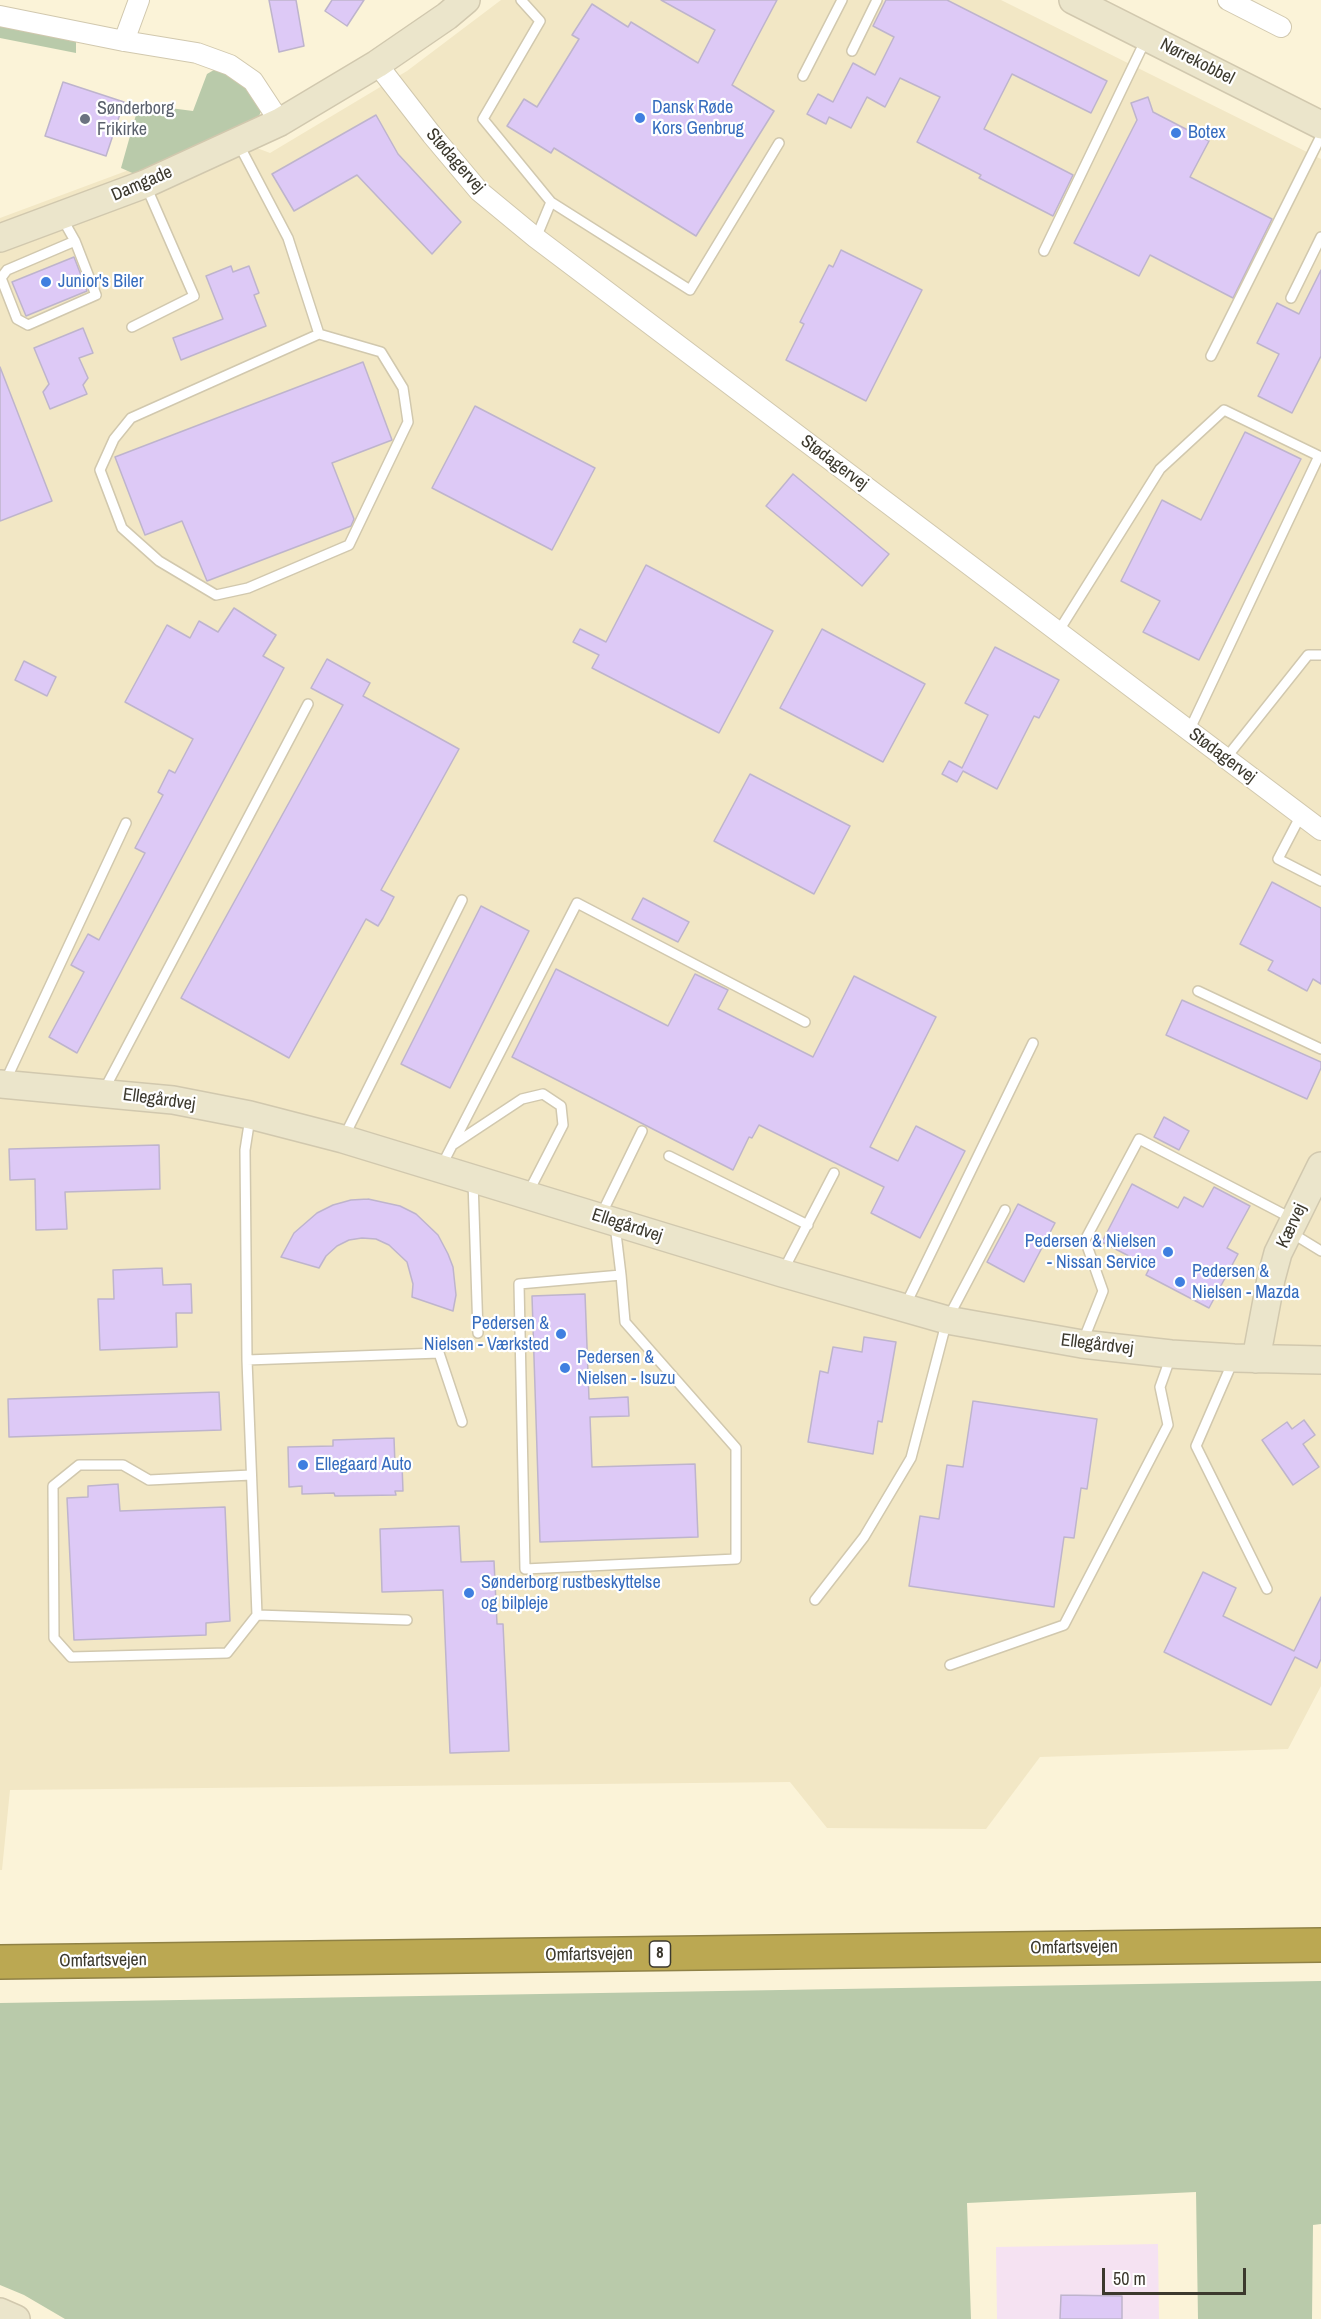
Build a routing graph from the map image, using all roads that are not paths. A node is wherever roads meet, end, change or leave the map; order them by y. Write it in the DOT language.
graph roads {
  1 [pos="140,0"];
  2 [pos="466,0"];
  3 [pos="521,0"];
  4 [pos="842,0"];
  5 [pos="877,0"];
  6 [pos="1073,0"];
  7 [pos="1228,0"];
  8 [pos="0,16"];
  9 [pos="1281,27"];
  10 [pos="1148,37"];
  11 [pos="123,41"];
  12 [pos="852,51"];
  13 [pos="377,64"];
  14 [pos="803,76"];
  15 [pos="280,122"];
  16 [pos="1321,125"];
  17 [pos="1321,136"];
  18 [pos="237,141"];
  19 [pos="779,143"];
  20 [pos="145,184"];
  21 [pos="551,202"];
  22 [pos="61,215"];
  23 [pos="1321,237"];
  24 [pos="0,238"];
  25 [pos="536,238"];
  26 [pos="75,242"];
  27 [pos="1044,251"];
  28 [pos="1291,298"];
  29 [pos="132,327"];
  30 [pos="319,334"];
  31 [pos="1211,356"];
  32 [pos="1058,632"];
  33 [pos="1321,655"];
  34 [pos="308,704"];
  35 [pos="1189,731"];
  36 [pos="1226,758"];
  37 [pos="1301,815"];
  38 [pos="126,823"];
  39 [pos="1321,830"];
  40 [pos="1321,881"];
  41 [pos="462,900"];
  42 [pos="1198,991"];
  43 [pos="805,1022"];
  44 [pos="1033,1043"];
  45 [pos="1321,1049"];
  46 [pos="2,1084"];
  47 [pos="103,1092"];
  48 [pos="250,1115"];
  49 [pos="642,1131"];
  50 [pos="343,1139"];
  51 [pos="669,1156"];
  52 [pos="446,1157"];
  53 [pos="1321,1166"];
  54 [pos="834,1173"];
  55 [pos="473,1179"];
  56 [pos="526,1195"];
  57 [pos="1005,1210"];
  58 [pos="608,1220"];
  59 [pos="808,1225"];
  60 [pos="1291,1225"];
  61 [pos="1321,1251"];
  62 [pos="782,1273"];
  63 [pos="621,1275"];
  64 [pos="904,1308"];
  65 [pos="946,1320"];
  66 [pos="478,1333"];
  67 [pos="1082,1344"];
  68 [pos="1171,1354"];
  69 [pos="1245,1359"];
  70 [pos="247,1360"];
  71 [pos="1321,1360"];
  72 [pos="462,1422"];
  73 [pos="251,1475"];
  74 [pos="1267,1589"];
  75 [pos="815,1600"];
  76 [pos="257,1615"];
  77 [pos="407,1620"];
  78 [pos="950,1665"];
  79 [pos="1321,1945"];
  80 [pos="0,1962"];
  81 [pos="0,2312"];
  82 [pos="16,2319"];
  1 -- 11 [label="street"];
  2 -- 13 [label="street, Damgade"];
  3 -- 21 [label="lane"];
  4 -- 14 [label="lane"];
  5 -- 12 [label="lane"];
  6 -- 10 [label="street, Nørrekobbel"];
  7 -- 9 [label="street"];
  8 -- 11 [label="street"];
  10 -- 16 [label="street, Nørrekobbel"];
  10 -- 27 [label="lane"];
  11 -- 15 [label="street"];
  13 -- 15 [label="street, Damgade"];
  13 -- 25 [label="street, Stødagervej"];
  15 -- 18 [label="street, Damgade"];
  17 -- 31 [label="lane"];
  18 -- 20 [label="street, Damgade"];
  18 -- 30 [label="lane"];
  19 -- 21 [label="lane"];
  20 -- 22 [label="street, Damgade"];
  20 -- 29 [label="lane"];
  21 -- 25 [label="lane"];
  22 -- 24 [label="street, Damgade"];
  22 -- 26 [label="lane"];
  23 -- 28 [label="lane"];
  25 -- 32 [label="street, Stødagervej"];
  26 -- 26 [label="lane"];
  30 -- 30 [label="lane"];
  32 -- 35 [label="street, Stødagervej"];
  32 -- 35 [label="lane"];
  33 -- 36 [label="lane"];
  34 -- 47 [label="lane"];
  35 -- 36 [label="street, Stødagervej"];
  36 -- 37 [label="street, Stødagervej"];
  37 -- 39 [label="street, Stødagervej"];
  37 -- 40 [label="lane"];
  38 -- 46 [label="lane"];
  41 -- 50 [label="lane"];
  42 -- 45 [label="lane"];
  43 -- 52 [label="lane"];
  44 -- 64 [label="lane"];
  46 -- 47 [label="street, Ellegårdvej"];
  47 -- 48 [label="street, Ellegårdvej"];
  48 -- 50 [label="street, Ellegårdvej"];
  48 -- 70 [label="lane"];
  49 -- 58 [label="lane"];
  50 -- 52 [label="street, Ellegårdvej"];
  51 -- 59 [label="lane"];
  52 -- 55 [label="street, Ellegårdvej"];
  52 -- 56 [label="lane"];
  53 -- 60 [label="street, Kærvej"];
  54 -- 59 [label="lane"];
  55 -- 56 [label="street, Ellegårdvej"];
  55 -- 66 [label="lane"];
  56 -- 58 [label="street, Ellegårdvej"];
  57 -- 65 [label="lane"];
  58 -- 62 [label="street, Ellegårdvej"];
  58 -- 63 [label="lane"];
  59 -- 62 [label="lane"];
  60 -- 61 [label="lane"];
  60 -- 67 [label="lane"];
  60 -- 69 [label="street, Kærvej"];
  62 -- 64 [label="street, Ellegårdvej"];
  63 -- 63 [label="lane"];
  64 -- 65 [label="street, Ellegårdvej"];
  65 -- 67 [label="street, Ellegårdvej"];
  65 -- 75 [label="lane"];
  67 -- 68 [label="street, Ellegårdvej"];
  68 -- 69 [label="street, Ellegårdvej"];
  68 -- 78 [label="lane"];
  69 -- 71 [label="street, Ellegårdvej"];
  69 -- 74 [label="lane"];
  70 -- 72 [label="lane"];
  70 -- 73 [label="lane"];
  73 -- 76 [label="lane"];
  73 -- 76 [label="lane"];
  76 -- 77 [label="lane"];
  79 -- 80 [label="highway, Omfartsvejen / 8"];
  81 -- 82 [label="street"];
}
